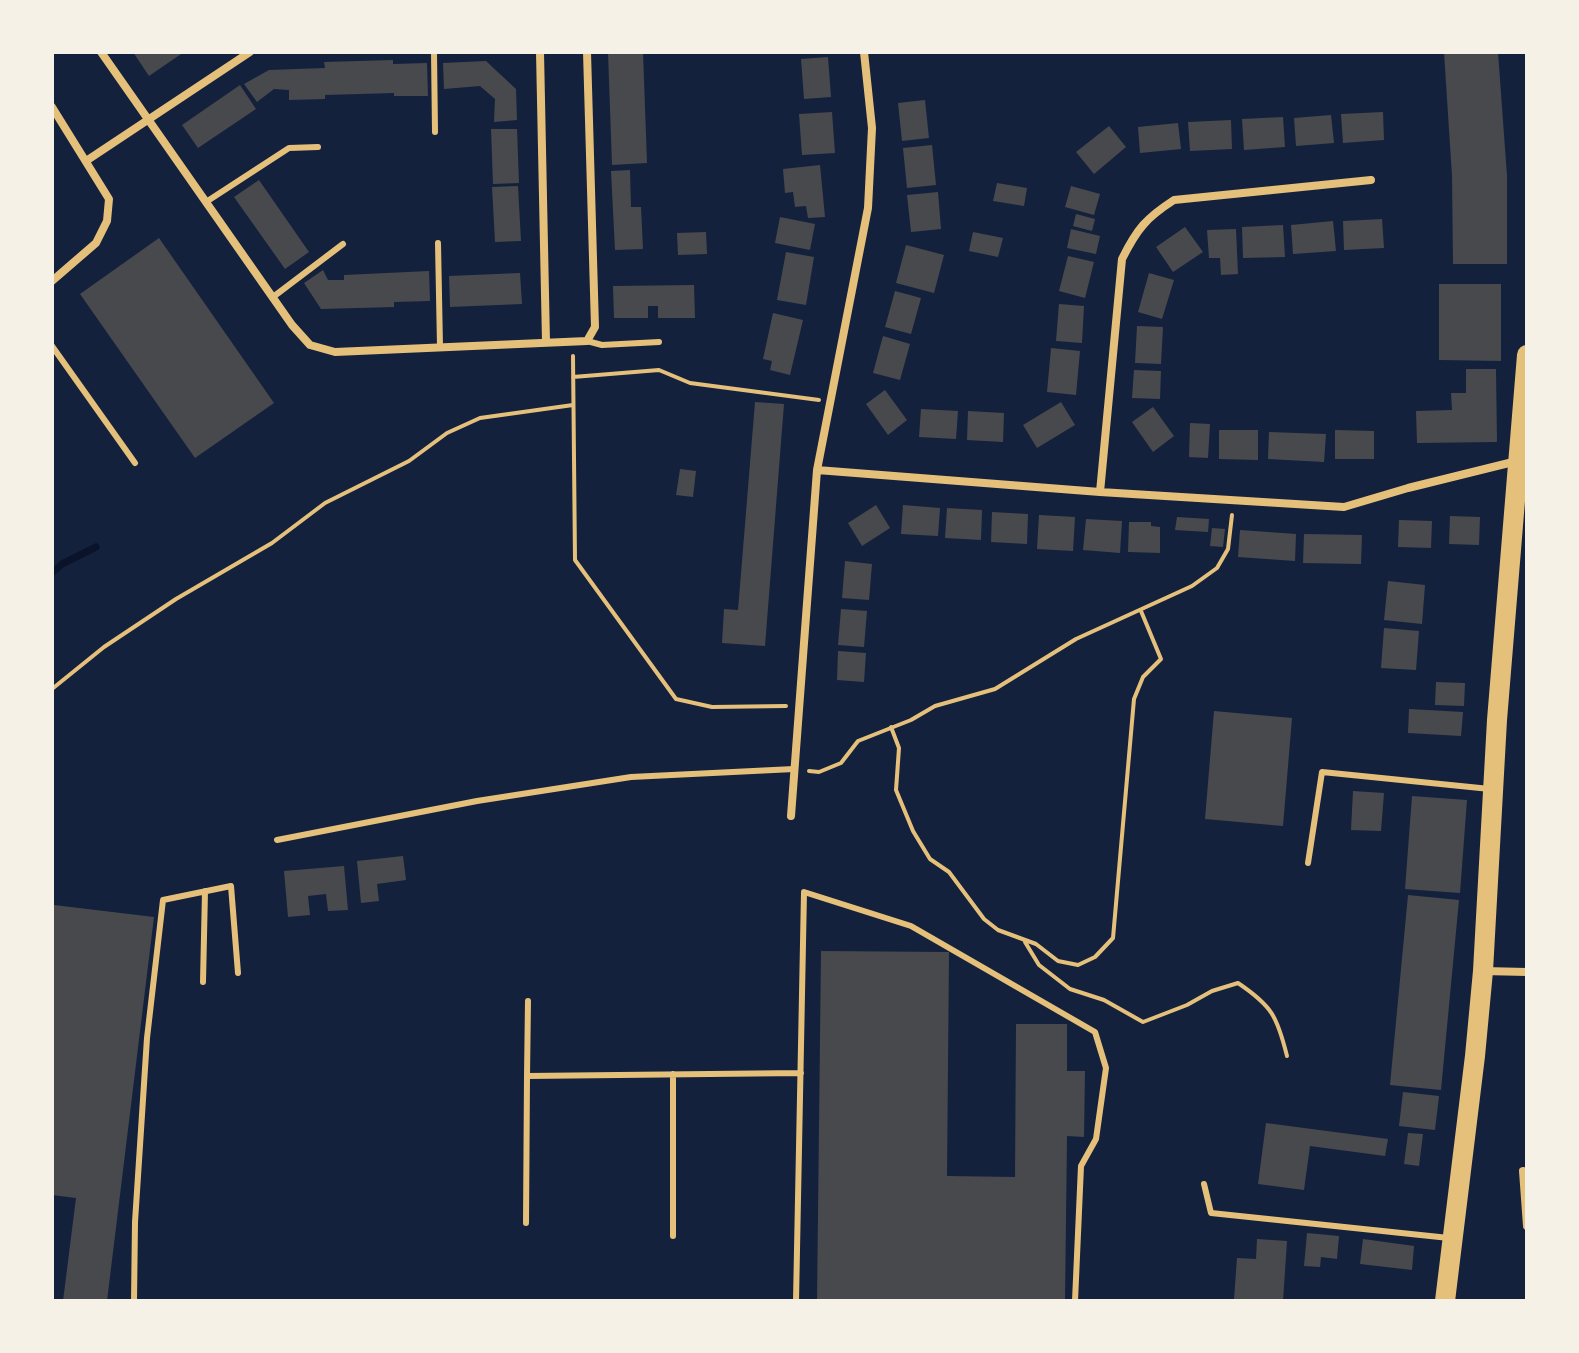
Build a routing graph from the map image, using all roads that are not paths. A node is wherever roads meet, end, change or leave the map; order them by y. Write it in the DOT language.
graph roads {
  1 [pos="101,52"];
  2 [pos="250,52"];
  3 [pos="434,52"];
  4 [pos="540,52"];
  5 [pos="587,52"];
  6 [pos="864,52"];
  7 [pos="52,107"];
  8 [pos="148,121"];
  9 [pos="435,132"];
  10 [pos="318,147"];
  11 [pos="86,161"];
  12 [pos="1371,180"];
  13 [pos="206,202"];
  14 [pos="438,243"];
  15 [pos="343,244"];
  16 [pos="52,281"];
  17 [pos="273,297"];
  18 [pos="587,341"];
  19 [pos="546,342"];
  20 [pos="659,342"];
  21 [pos="52,346"];
  22 [pos="440,347"];
  23 [pos="1527,355"];
  24 [pos="1518,461"];
  25 [pos="135,463"];
  26 [pos="817,470"];
  27 [pos="1100,492"];
  28 [pos="794,769"];
  29 [pos="1493,789"];
  30 [pos="791,816"];
  31 [pos="277,840"];
  32 [pos="1308,863"];
  33 [pos="205,891"];
  34 [pos="1483,971"];
  35 [pos="1527,972"];
  36 [pos="238,973"];
  37 [pos="203,982"];
  38 [pos="528,1001"];
  39 [pos="801,1073"];
  40 [pos="673,1074"];
  41 [pos="527,1076"];
  42 [pos="1523,1171"];
  43 [pos="1204,1184"];
  44 [pos="526,1223"];
  45 [pos="1527,1226"];
  46 [pos="673,1236"];
  47 [pos="1452,1239"];
  48 [pos="134,1301"];
  49 [pos="796,1301"];
  50 [pos="1075,1301"];
  51 [pos="1445,1301"];
  1 -- 8 [label="street"];
  2 -- 8 [label="street"];
  3 -- 9 [label="lane"];
  4 -- 19 [label="street"];
  5 -- 18 [label="street"];
  6 -- 26 [label="street"];
  7 -- 11 [label="street"];
  8 -- 11 [label="street"];
  8 -- 13 [label="street"];
  10 -- 13 [label="lane"];
  11 -- 16 [label="street"];
  12 -- 27 [label="street"];
  13 -- 17 [label="street"];
  14 -- 22 [label="lane"];
  15 -- 17 [label="lane"];
  17 -- 22 [label="street"];
  18 -- 19 [label="street"];
  18 -- 20 [label="lane"];
  19 -- 22 [label="street"];
  21 -- 25 [label="lane"];
  23 -- 24 [label="main road"];
  24 -- 27 [label="street"];
  24 -- 29 [label="main road"];
  26 -- 27 [label="street"];
  26 -- 28 [label="street"];
  28 -- 30 [label="street"];
  28 -- 31 [label="lane"];
  29 -- 32 [label="lane"];
  29 -- 34 [label="main road"];
  33 -- 36 [label="lane"];
  33 -- 37 [label="lane"];
  33 -- 48 [label="lane"];
  34 -- 35 [label="street"];
  34 -- 47 [label="main road"];
  38 -- 41 [label="lane"];
  39 -- 40 [label="lane"];
  39 -- 49 [label="lane"];
  39 -- 50 [label="lane"];
  40 -- 41 [label="lane"];
  40 -- 46 [label="lane"];
  41 -- 44 [label="lane"];
  42 -- 45 [label="street"];
  43 -- 47 [label="lane"];
  47 -- 51 [label="main road"];
}
